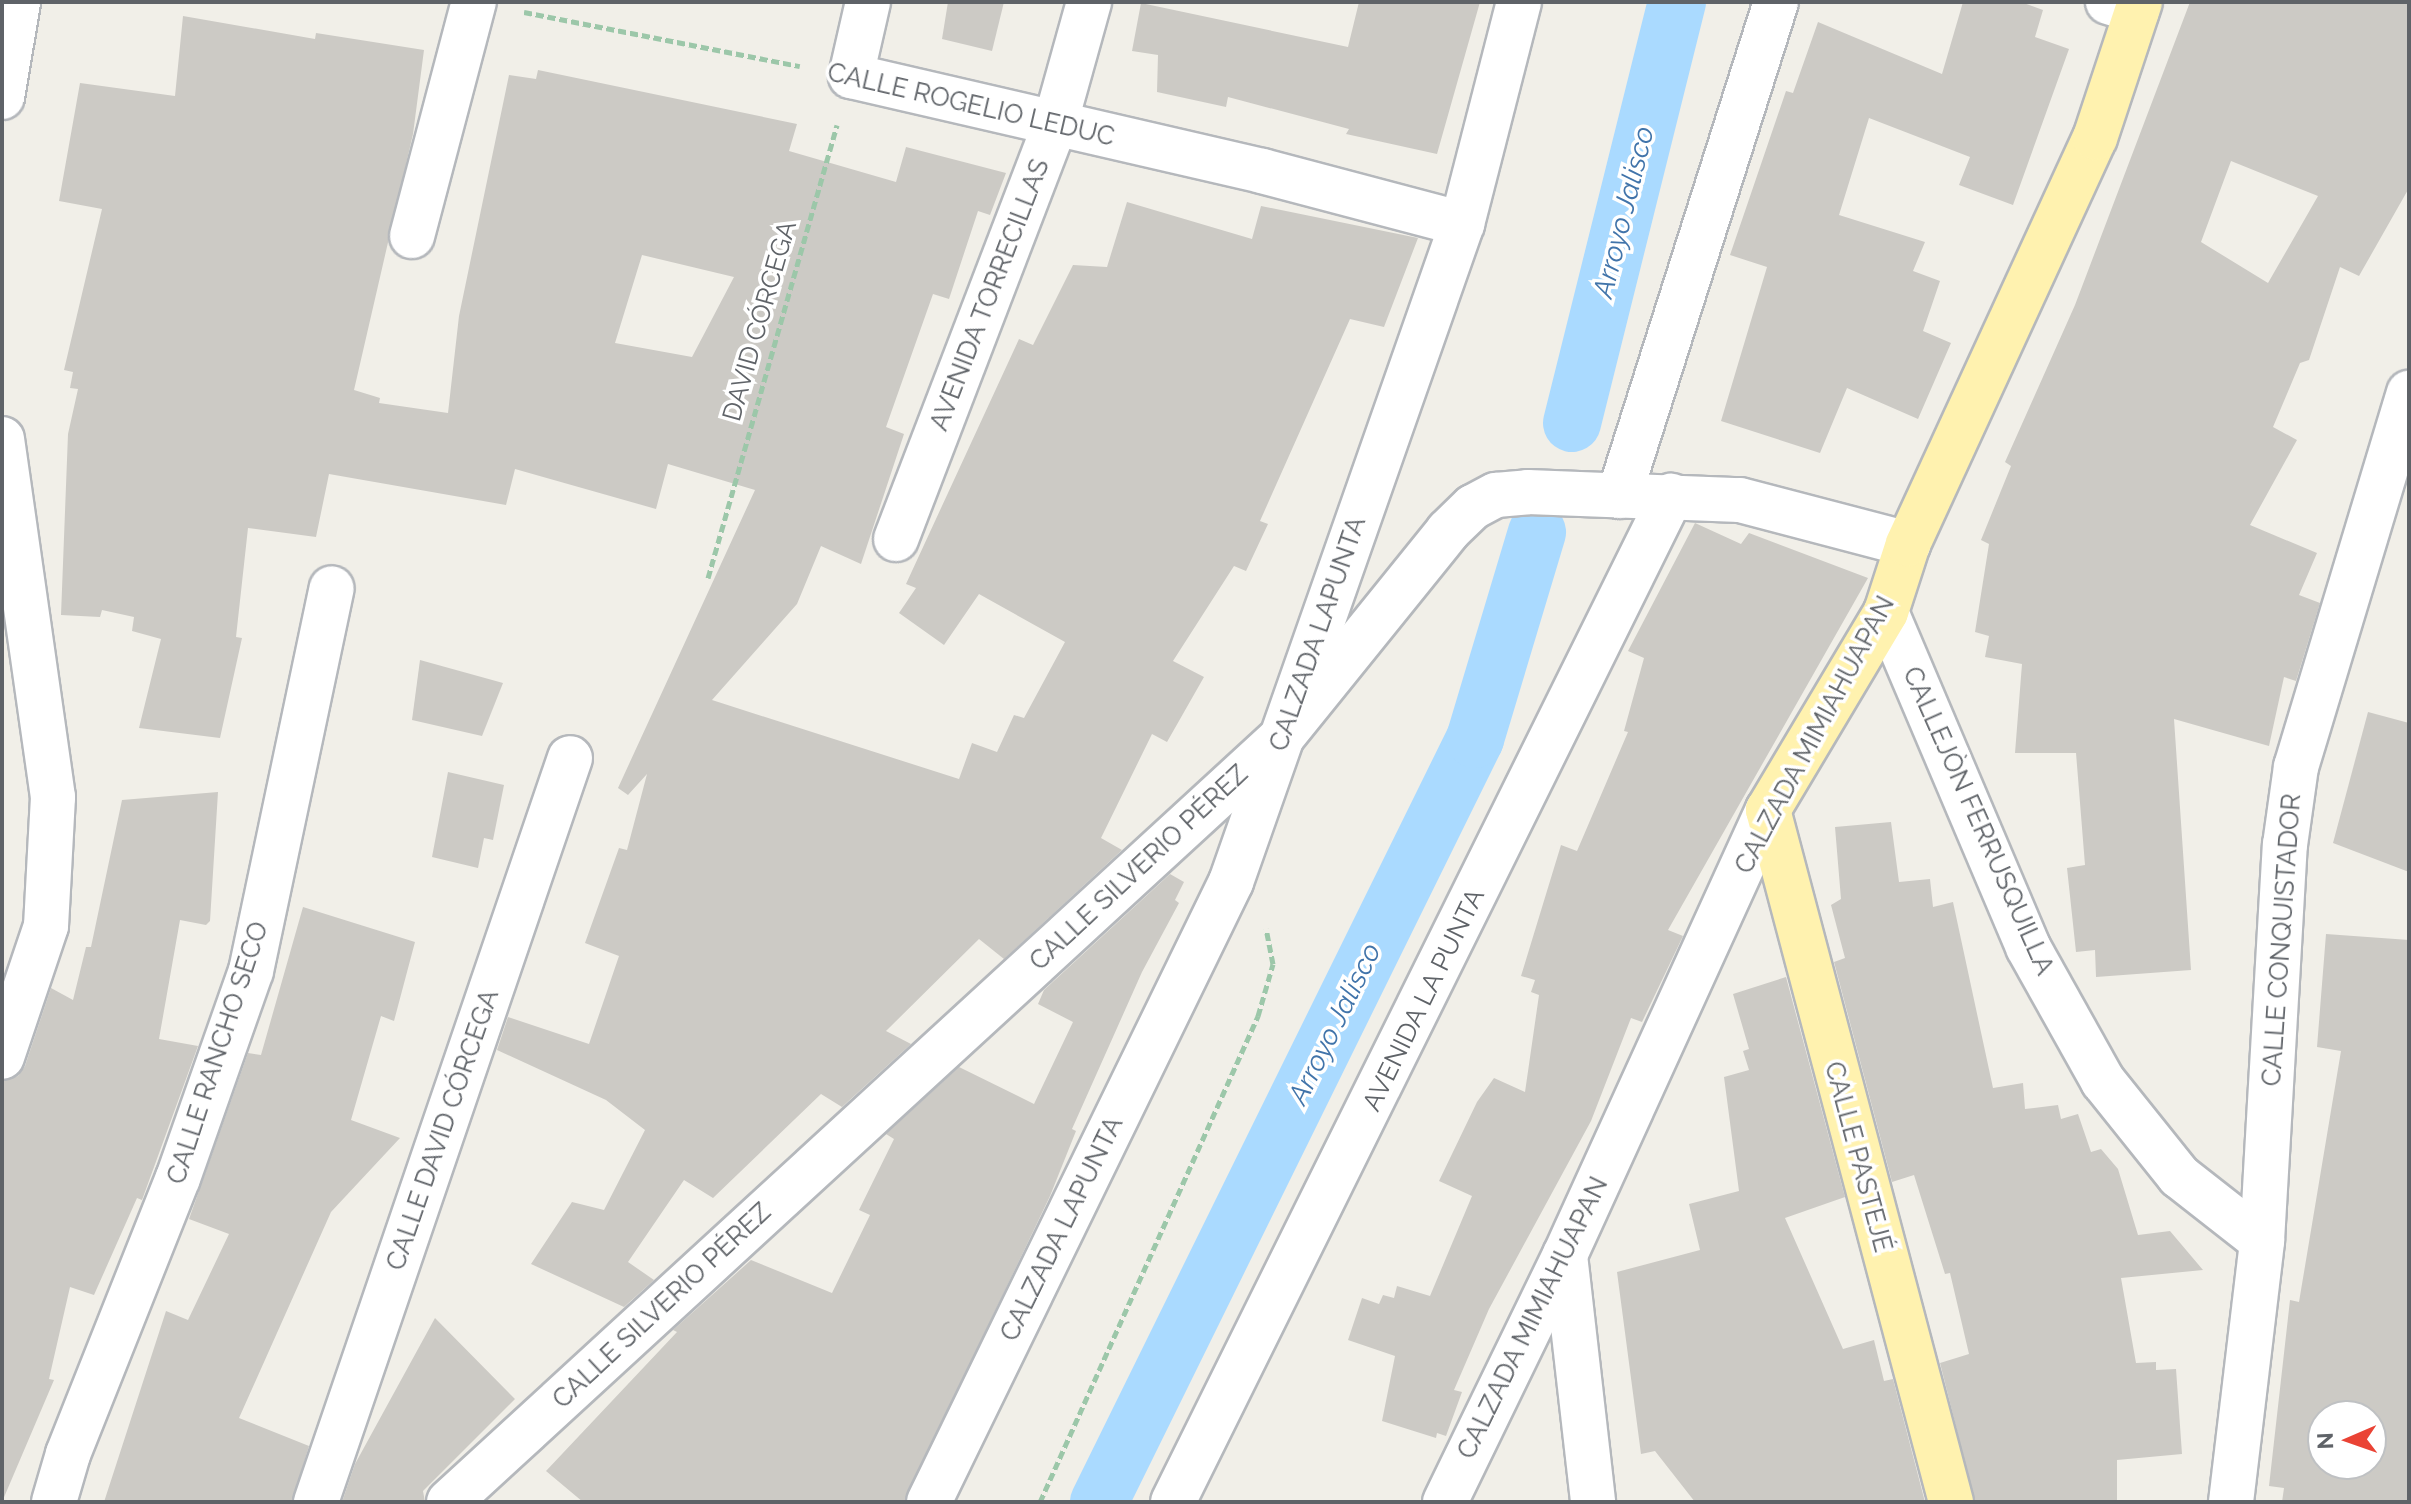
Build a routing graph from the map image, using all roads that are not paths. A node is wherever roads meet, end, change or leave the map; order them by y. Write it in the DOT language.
graph roads {
  1 [pos="18,2"];
  2 [pos="868,2"];
  3 [pos="1089,2"];
  4 [pos="1519,2"];
  5 [pos="1776,2"];
  6 [pos="490,5"];
  7 [pos="2128,5"];
  8 [pos="2,97"];
  9 [pos="1055,124"];
  10 [pos="1462,224"];
  11 [pos="412,236"];
  12 [pos="2409,393"];
  13 [pos="2,439"];
  14 [pos="1619,496"];
  15 [pos="1671,496"];
  16 [pos="896,539"];
  17 [pos="1908,544"];
  18 [pos="332,588"];
  19 [pos="1886,612"];
  20 [pos="1282,737"];
  21 [pos="570,758"];
  22 [pos="1768,810"];
  23 [pos="2,1057"];
  24 [pos="2262,1241"];
  25 [pos="1565,1255"];
  26 [pos="54,1502"];
  27 [pos="316,1502"];
  28 [pos="449,1502"];
  29 [pos="929,1502"];
  30 [pos="1173,1502"];
  31 [pos="1445,1502"];
  32 [pos="1593,1502"];
  33 [pos="1951,1502"];
  34 [pos="2231,1502"];
  1 -- 8 [label="street"];
  2 -- 9 [label="street, CALLE ROGELIO LEDUC"];
  3 -- 9 [label="street, AVENIDA TORRECILLAS"];
  4 -- 10 [label="street, CALZADA LAPUNTA"];
  5 -- 14 [label="street"];
  6 -- 11 [label="street"];
  7 -- 17 [label="main road, CALZADA MIMIAHUAPAN"];
  9 -- 10 [label="street, CALLE ROGELIO LEDUC"];
  9 -- 16 [label="street, AVENIDA TORRECILLAS"];
  10 -- 20 [label="street, CALZADA LAPUNTA"];
  12 -- 24 [label="street, CALLE CONQUISTADOR"];
  13 -- 23 [label="street"];
  14 -- 15 [label="street, CALLE SILVERIO PÉREZ"];
  14 -- 20 [label="street, CALLE SILVERIO PÉREZ"];
  15 -- 17 [label="street, CALLE SILVERIO PÉREZ"];
  15 -- 30 [label="street, AVENIDA LA PUNTA"];
  17 -- 19 [label="main road, CALZADA MIMIAHUAPAN"];
  18 -- 26 [label="street, CALLE RANCHO SECO"];
  19 -- 22 [label="main road, CALZADA MIMIAHUAPAN"];
  19 -- 24 [label="street, CALLEJÒN FERRUSQUILLA"];
  20 -- 28 [label="street, CALLE SILVERIO PÉREZ"];
  20 -- 29 [label="street, CALZADA LAPUNTA"];
  21 -- 27 [label="street, CALLE DAVID CÓRCEGA"];
  22 -- 25 [label="street, CALZADA MIMIAHUAPAN"];
  22 -- 33 [label="main road, CALLE PASTEJÉ"];
  24 -- 34 [label="street, CALLE CONQUISTADOR"];
  25 -- 31 [label="street, CALZADA MIMIAHUAPAN"];
  25 -- 32 [label="street"];
}
